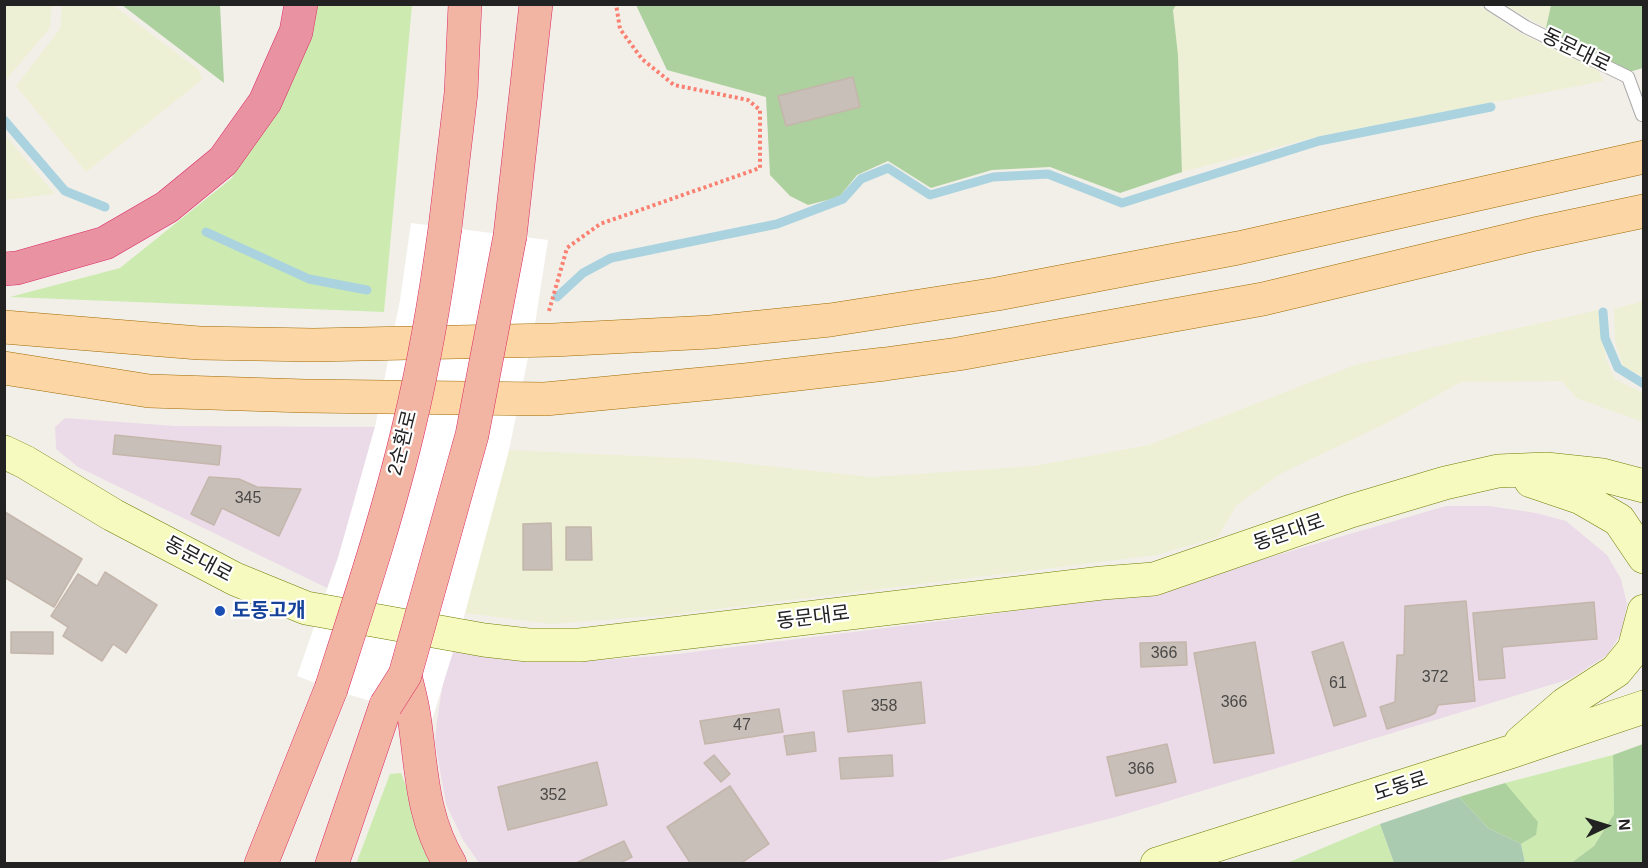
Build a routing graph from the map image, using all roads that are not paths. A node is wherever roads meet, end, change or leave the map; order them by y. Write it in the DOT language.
graph roads {
  1 [pos="301,4"];
  2 [pos="465,4"];
  3 [pos="536,4"];
  4 [pos="1490,4"];
  5 [pos="1642,115"];
  6 [pos="1644,157"];
  7 [pos="1644,211"];
  8 [pos="4,269"];
  9 [pos="4,327"];
  10 [pos="4,368"];
  11 [pos="4,452"];
  12 [pos="1498,471"];
  13 [pos="1644,486"];
  14 [pos="1644,557"];
  15 [pos="1644,611"];
  16 [pos="1644,706"];
  17 [pos="400,709"];
  18 [pos="1510,752"];
  19 [pos="261,864"];
  20 [pos="332,864"];
  21 [pos="450,864"];
  22 [pos="1157,864"];
  1 -- 8 [label="highway"];
  2 -- 19 [label="highway, 2순환로, bridge"];
  3 -- 17 [label="highway, bridge"];
  4 -- 5 [label="lane, 동문대로"];
  6 -- 9 [label="main road"];
  7 -- 10 [label="main road"];
  11 -- 12 [label="main road, 동문대로"];
  12 -- 13 [label="main road, 동문대로"];
  12 -- 14 [label="main road"];
  15 -- 18 [label="main road"];
  16 -- 18 [label="main road, 도동로"];
  17 -- 20 [label="highway"];
  17 -- 21 [label="highway"];
  18 -- 22 [label="main road, 도동로"];
}
